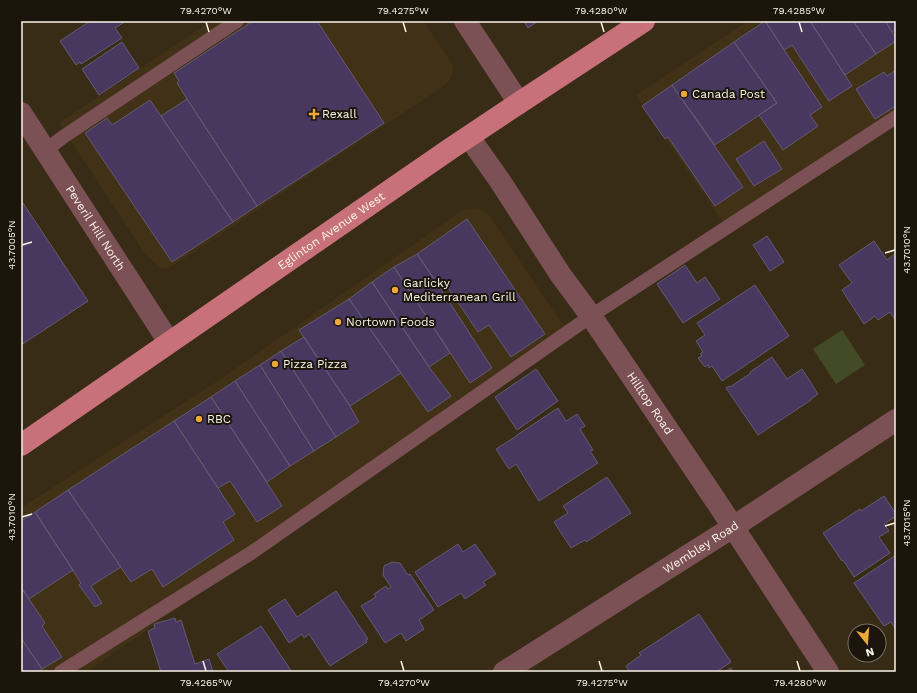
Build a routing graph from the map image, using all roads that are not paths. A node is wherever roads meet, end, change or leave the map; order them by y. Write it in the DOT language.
graph roads {
  1 [pos="237,21"];
  2 [pos="465,21"];
  3 [pos="644,21"];
  4 [pos="519,103"];
  5 [pos="21,113"];
  6 [pos="896,118"];
  7 [pos="469,137"];
  8 [pos="45,151"];
  9 [pos="591,316"];
  10 [pos="169,342"];
  11 [pos="896,420"];
  12 [pos="21,445"];
  13 [pos="733,527"];
  14 [pos="61,672"];
  15 [pos="504,672"];
  16 [pos="828,672"];
  1 -- 8 [label="lane"];
  2 -- 4 [label="street"];
  3 -- 4 [label="main road, Eglinton Avenue West"];
  4 -- 7 [label="main road, Eglinton Avenue West"];
  5 -- 8 [label="street, Peveril Hill North"];
  6 -- 9 [label="lane"];
  7 -- 9 [label="street, Hilltop Road"];
  7 -- 10 [label="main road, Eglinton Avenue West"];
  8 -- 10 [label="street, Peveril Hill North"];
  9 -- 13 [label="street, Hilltop Road"];
  9 -- 14 [label="lane"];
  10 -- 12 [label="main road, Eglinton Avenue West"];
  11 -- 13 [label="street, Wembley Road"];
  13 -- 15 [label="street, Wembley Road"];
  13 -- 16 [label="street, Hilltop Road"];
}
